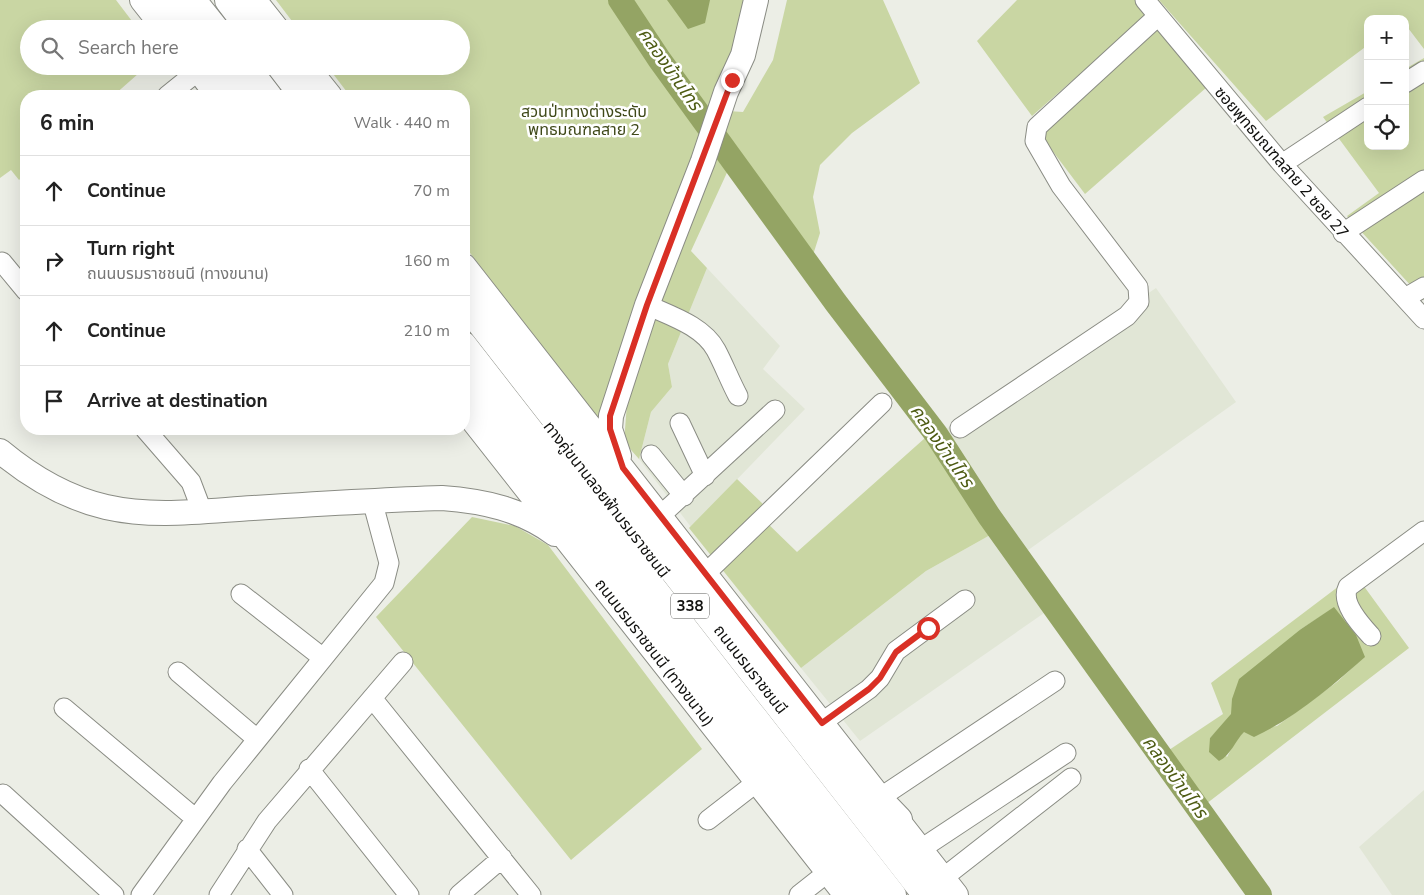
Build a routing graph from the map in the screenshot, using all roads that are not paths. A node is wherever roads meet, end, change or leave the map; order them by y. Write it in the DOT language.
graph roads {
  1 [pos="142,0"];
  2 [pos="166,0"];
  3 [pos="194,0"];
  4 [pos="216,0"];
  5 [pos="229,0"];
  6 [pos="254,0"];
  7 [pos="756,0"];
  8 [pos="1145,0"];
  9 [pos="1158,16"];
  10 [pos="158,20"];
  11 [pos="181,20"];
  12 [pos="210,20"];
  13 [pos="232,20"];
  14 [pos="244,20"];
  15 [pos="270,20"];
  16 [pos="1424,71"];
  17 [pos="195,75"];
  18 [pos="208,75"];
  19 [pos="213,75"];
  20 [pos="254,75"];
  21 [pos="275,75"];
  22 [pos="288,75"];
  23 [pos="313,75"];
  24 [pos="1409,80"];
  25 [pos="175,90"];
  26 [pos="215,90"];
  27 [pos="233,90"];
  28 [pos="265,90"];
  29 [pos="287,90"];
  30 [pos="299,90"];
  31 [pos="325,90"];
  32 [pos="1364,110"];
  33 [pos="1282,164"];
  34 [pos="1424,180"];
  35 [pos="1343,233"];
  36 [pos="0,263"];
  37 [pos="470,274"];
  38 [pos="20,284"];
  39 [pos="1424,287"];
  40 [pos="1405,298"];
  41 [pos="647,305"];
  42 [pos="470,309"];
  43 [pos="1424,319"];
  44 [pos="470,324"];
  45 [pos="470,352"];
  46 [pos="470,388"];
  47 [pos="738,396"];
  48 [pos="882,403"];
  49 [pos="774,410"];
  50 [pos="470,417"];
  51 [pos="680,424"];
  52 [pos="960,428"];
  53 [pos="150,435"];
  54 [pos="0,451"];
  55 [pos="651,455"];
  56 [pos="623,468"];
  57 [pos="705,476"];
  58 [pos="684,496"];
  59 [pos="372,500"];
  60 [pos="202,512"];
  61 [pos="660,516"];
  62 [pos="1424,530"];
  63 [pos="571,545"];
  64 [pos="705,574"];
  65 [pos="241,594"];
  66 [pos="965,600"];
  67 [pos="1370,636"];
  68 [pos="740,654"];
  69 [pos="323,658"];
  70 [pos="403,662"];
  71 [pos="178,672"];
  72 [pos="1055,681"];
  73 [pos="710,696"];
  74 [pos="372,698"];
  75 [pos="64,708"];
  76 [pos="822,723"];
  77 [pos="257,739"];
  78 [pos="1066,753"];
  79 [pos="309,769"];
  80 [pos="1072,778"];
  81 [pos="757,782"];
  82 [pos="3,794"];
  83 [pos="881,797"];
  84 [pos="196,819"];
  85 [pos="708,820"];
  86 [pos="898,820"];
  87 [pos="247,849"];
  88 [pos="921,849"];
  89 [pos="502,858"];
  90 [pos="820,872"];
  91 [pos="942,890"];
  92 [pos="114,895"];
  93 [pos="142,895"];
  94 [pos="219,895"];
  95 [pos="283,895"];
  96 [pos="409,895"];
  97 [pos="459,895"];
  98 [pos="531,895"];
  99 [pos="799,895"];
  100 [pos="846,895"];
  101 [pos="869,895"];
  102 [pos="894,895"];
  103 [pos="915,895"];
  1 -- 10 [label="main road"];
  2 -- 11 [label="highway"];
  3 -- 12 [label="main road"];
  4 -- 13 [label="main road"];
  5 -- 14 [label="highway"];
  6 -- 15 [label="main road"];
  7 -- 41 [label="main road"];
  8 -- 9 [label="street, ซอยพุทธมณฑลสาย 2 ซอย 27"];
  9 -- 33 [label="street, ซอยพุทธมณฑลสาย 2 ซอย 27"];
  9 -- 52 [label="street"];
  16 -- 24 [label="street"];
  17 -- 25 [label="street"];
  18 -- 26 [label="main road"];
  19 -- 27 [label="highway"];
  20 -- 28 [label="main road"];
  21 -- 29 [label="main road"];
  22 -- 30 [label="highway"];
  23 -- 31 [label="main road"];
  32 -- 33 [label="street"];
  33 -- 35 [label="street, ซอยพุทธมณฑลสาย 2 ซอย 27"];
  34 -- 35 [label="street"];
  35 -- 40 [label="street, ซอยพุทธมณฑลสาย 2 ซอย 27"];
  36 -- 38 [label="street"];
  37 -- 56 [label="main road, 338"];
  39 -- 40 [label="street"];
  40 -- 43 [label="street, ซอยพุทธมณฑลสาย 2 ซอย 27"];
  41 -- 47 [label="street"];
  41 -- 56 [label="main road"];
  42 -- 68 [label="highway, ถนนบรมราชชนนี / 338"];
  44 -- 103 [label="main road, ทางคู่ขนานลอยฟ้าบรมราชชนนี / 338"];
  45 -- 102 [label="main road, ทางคู่ขนานลอยฟ้าบรมราชชนนี / 338"];
  46 -- 73 [label="highway, 338"];
  48 -- 64 [label="street"];
  49 -- 57 [label="street"];
  50 -- 63 [label="main road, ถนนบรมราชชนนี (ทางขนาน)"];
  51 -- 57 [label="street"];
  53 -- 60 [label="street"];
  54 -- 60 [label="main road"];
  55 -- 58 [label="street"];
  56 -- 61 [label="main road, 338"];
  57 -- 58 [label="street"];
  58 -- 61 [label="street"];
  59 -- 60 [label="main road"];
  59 -- 63 [label="main road"];
  59 -- 69 [label="street"];
  61 -- 64 [label="main road, 338"];
  62 -- 67 [label="street"];
  63 -- 81 [label="main road, ถนนบรมราชชนนี (ทางขนาน)"];
  64 -- 76 [label="main road, 338"];
  65 -- 69 [label="street"];
  66 -- 76 [label="street"];
  68 -- 86 [label="highway"];
  68 -- 91 [label="highway, ถนนบรมราชชนนี / 338"];
  69 -- 77 [label="street"];
  70 -- 74 [label="street"];
  71 -- 77 [label="street"];
  72 -- 83 [label="street"];
  73 -- 90 [label="highway"];
  73 -- 101 [label="highway, 338"];
  74 -- 79 [label="street"];
  74 -- 89 [label="street"];
  75 -- 84 [label="street"];
  76 -- 83 [label="main road, 338"];
  77 -- 84 [label="street"];
  78 -- 88 [label="street"];
  79 -- 87 [label="street"];
  79 -- 96 [label="street"];
  80 -- 91 [label="street"];
  81 -- 85 [label="street"];
  81 -- 90 [label="main road, ถนนบรมราชชนนี (ทางขนาน)"];
  82 -- 92 [label="street"];
  83 -- 86 [label="main road, 338"];
  84 -- 93 [label="street"];
  86 -- 88 [label="main road, 338"];
  87 -- 94 [label="street"];
  87 -- 95 [label="street"];
  88 -- 91 [label="main road, 338"];
  89 -- 97 [label="street"];
  89 -- 98 [label="street"];
  90 -- 99 [label="street"];
  90 -- 100 [label="main road, ถนนบรมราชชนนี (ทางขนาน)"];
}
